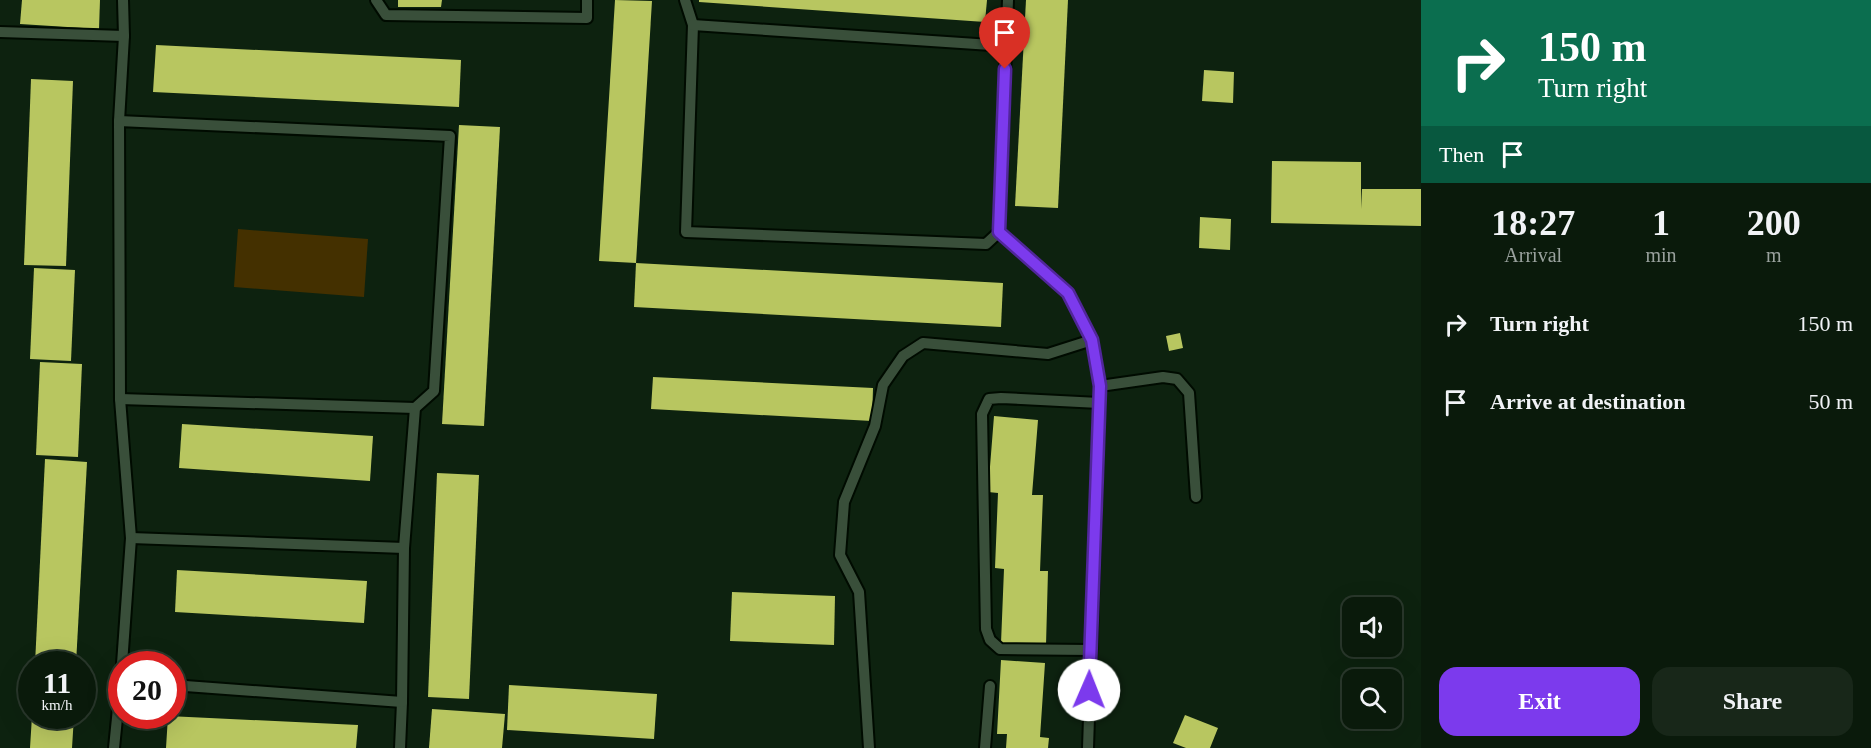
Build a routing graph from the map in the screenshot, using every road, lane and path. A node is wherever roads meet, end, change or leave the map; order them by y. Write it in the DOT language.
graph roads {
  1 [pos="123,0"];
  2 [pos="376,0"];
  3 [pos="587,0"];
  4 [pos="685,0"];
  5 [pos="1008,0"];
  6 [pos="693,25"];
  7 [pos="0,32"];
  8 [pos="124,36"];
  9 [pos="1006,46"];
  10 [pos="119,121"];
  11 [pos="999,232"];
  12 [pos="1092,340"];
  13 [pos="1100,386"];
  14 [pos="120,399"];
  15 [pos="1099,403"];
  16 [pos="415,408"];
  17 [pos="1196,497"];
  18 [pos="130,538"];
  19 [pos="404,548"];
  20 [pos="123,651"];
  21 [pos="1090,651"];
  22 [pos="186,686"];
  23 [pos="990,686"];
  24 [pos="402,702"];
  25 [pos="116,729"];
  26 [pos="114,748"];
  27 [pos="400,748"];
  28 [pos="869,748"];
  29 [pos="985,748"];
  30 [pos="1088,748"];
  1 -- 8 [label="lane"];
  2 -- 3 [label="lane"];
  4 -- 6 [label="lane"];
  5 -- 9 [label="lane"];
  6 -- 9 [label="lane"];
  6 -- 11 [label="lane"];
  7 -- 8 [label="lane"];
  8 -- 10 [label="lane"];
  9 -- 11 [label="lane"];
  10 -- 14 [label="lane"];
  10 -- 16 [label="lane"];
  11 -- 12 [label="lane"];
  12 -- 13 [label="lane"];
  12 -- 28 [label="lane"];
  13 -- 15 [label="lane"];
  13 -- 17 [label="lane"];
  14 -- 16 [label="lane"];
  14 -- 18 [label="lane"];
  15 -- 21 [label="lane"];
  15 -- 21 [label="lane"];
  16 -- 19 [label="lane"];
  18 -- 19 [label="lane"];
  18 -- 20 [label="lane"];
  19 -- 24 [label="lane"];
  21 -- 30 [label="lane"];
  22 -- 24 [label="lane"];
  23 -- 29 [label="lane"];
  24 -- 27 [label="lane"];
  25 -- 26 [label="lane"];
}
